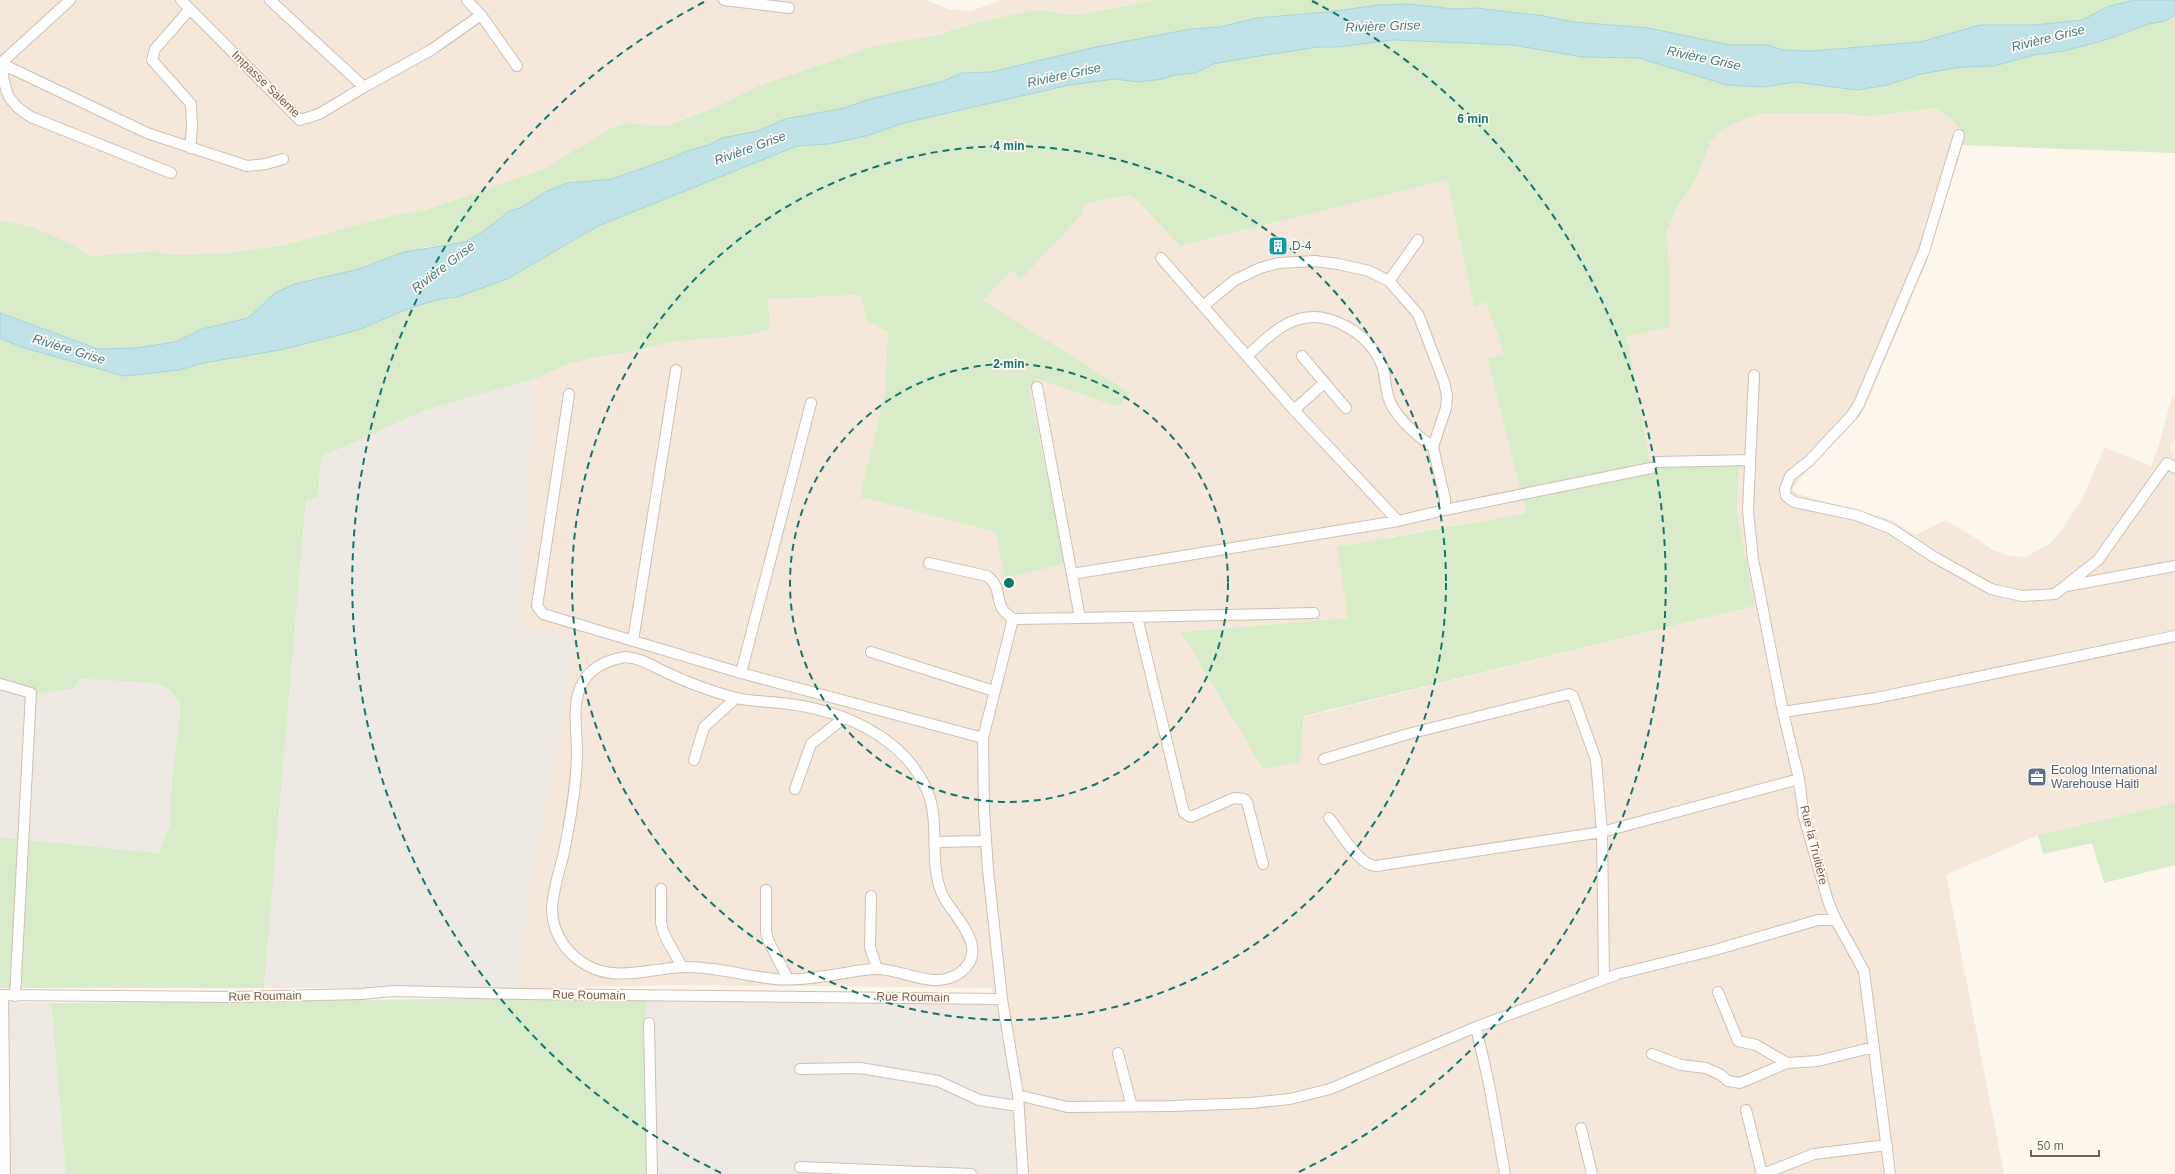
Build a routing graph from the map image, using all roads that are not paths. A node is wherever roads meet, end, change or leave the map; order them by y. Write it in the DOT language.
graph roads {
  1 [pos="70,0"];
  2 [pos="181,0"];
  3 [pos="270,0"];
  4 [pos="467,0"];
  5 [pos="724,0"];
  6 [pos="789,8"];
  7 [pos="190,9"];
  8 [pos="481,15"];
  9 [pos="0,63"];
  10 [pos="517,66"];
  11 [pos="364,87"];
  12 [pos="1959,135"];
  13 [pos="190,148"];
  14 [pos="284,159"];
  15 [pos="171,173"];
  16 [pos="1418,240"];
  17 [pos="1161,258"];
  18 [pos="1389,281"];
  19 [pos="1204,306"];
  20 [pos="1247,356"];
  21 [pos="1302,356"];
  22 [pos="676,370"];
  23 [pos="1754,375"];
  24 [pos="1324,383"];
  25 [pos="1037,387"];
  26 [pos="569,394"];
  27 [pos="811,403"];
  28 [pos="1346,408"];
  29 [pos="1294,410"];
  30 [pos="1433,447"];
  31 [pos="1750,460"];
  32 [pos="2171,465"];
  33 [pos="1445,510"];
  34 [pos="1398,520"];
  35 [pos="929,563"];
  36 [pos="2175,566"];
  37 [pos="1072,574"];
  38 [pos="2064,586"];
  39 [pos="1314,613"];
  40 [pos="1137,617"];
  41 [pos="1080,618"];
  42 [pos="1013,619"];
  43 [pos="2175,636"];
  44 [pos="633,641"];
  45 [pos="871,652"];
  46 [pos="741,673"];
  47 [pos="0,684"];
  48 [pos="994,691"];
  49 [pos="736,698"];
  50 [pos="1783,712"];
  51 [pos="844,718"];
  52 [pos="983,738"];
  53 [pos="1324,759"];
  54 [pos="694,760"];
  55 [pos="1799,779"];
  56 [pos="795,789"];
  57 [pos="1329,818"];
  58 [pos="1602,832"];
  59 [pos="986,841"];
  60 [pos="936,842"];
  61 [pos="1263,864"];
  62 [pos="661,889"];
  63 [pos="766,890"];
  64 [pos="871,896"];
  65 [pos="1836,920"];
  66 [pos="682,967"];
  67 [pos="877,969"];
  68 [pos="1604,979"];
  69 [pos="788,980"];
  70 [pos="1718,992"];
  71 [pos="2,995"];
  72 [pos="15,996"];
  73 [pos="1002,999"];
  74 [pos="649,1023"];
  75 [pos="1476,1027"];
  76 [pos="1874,1047"];
  77 [pos="1118,1053"];
  78 [pos="1652,1054"];
  79 [pos="1787,1063"];
  80 [pos="800,1069"];
  81 [pos="1018,1095"];
  82 [pos="1018,1106"];
  83 [pos="1132,1107"];
  84 [pos="1746,1110"];
  85 [pos="1581,1128"];
  86 [pos="1887,1145"];
  87 [pos="800,1167"];
  88 [pos="6,1174"];
  89 [pos="652,1174"];
  90 [pos="970,1174"];
  91 [pos="1023,1174"];
  92 [pos="1505,1174"];
  93 [pos="1592,1174"];
  94 [pos="1762,1174"];
  95 [pos="1890,1174"];
  1 -- 9 [label="street"];
  2 -- 7 [label="street, Impasse Saleme"];
  3 -- 11 [label="street"];
  4 -- 8 [label="street"];
  5 -- 6 [label="street"];
  7 -- 11 [label="street, Impasse Saleme"];
  7 -- 13 [label="street"];
  8 -- 10 [label="street"];
  8 -- 11 [label="street"];
  9 -- 13 [label="street"];
  9 -- 15 [label="street"];
  12 -- 38 [label="street"];
  13 -- 14 [label="street"];
  16 -- 18 [label="street"];
  17 -- 19 [label="street"];
  18 -- 19 [label="street"];
  18 -- 30 [label="street"];
  19 -- 20 [label="street"];
  20 -- 29 [label="street"];
  20 -- 30 [label="street"];
  21 -- 24 [label="street"];
  22 -- 44 [label="street"];
  23 -- 31 [label="street, Rue la Truitière"];
  24 -- 28 [label="street"];
  24 -- 29 [label="street"];
  25 -- 37 [label="street"];
  26 -- 44 [label="street"];
  27 -- 46 [label="street"];
  29 -- 34 [label="street"];
  30 -- 33 [label="street"];
  31 -- 33 [label="street"];
  31 -- 50 [label="street, Rue la Truitière"];
  32 -- 38 [label="street"];
  33 -- 34 [label="street"];
  34 -- 37 [label="street"];
  35 -- 42 [label="street"];
  36 -- 38 [label="street"];
  37 -- 41 [label="street"];
  39 -- 40 [label="street"];
  40 -- 41 [label="street"];
  40 -- 61 [label="street"];
  41 -- 42 [label="street"];
  42 -- 48 [label="street"];
  43 -- 50 [label="street"];
  44 -- 46 [label="street"];
  45 -- 48 [label="street"];
  46 -- 52 [label="street"];
  47 -- 72 [label="street"];
  48 -- 52 [label="street"];
  49 -- 51 [label="street"];
  49 -- 54 [label="street"];
  49 -- 66 [label="street"];
  50 -- 55 [label="street, Rue la Truitière"];
  51 -- 56 [label="street"];
  51 -- 60 [label="street"];
  52 -- 59 [label="street"];
  53 -- 58 [label="street"];
  55 -- 58 [label="street"];
  55 -- 65 [label="street, Rue la Truitière"];
  57 -- 58 [label="street"];
  58 -- 68 [label="street"];
  59 -- 60 [label="street"];
  59 -- 73 [label="street"];
  60 -- 67 [label="street"];
  62 -- 66 [label="street"];
  63 -- 69 [label="street"];
  64 -- 67 [label="street"];
  65 -- 68 [label="street"];
  65 -- 76 [label="street, Rue la Truitière"];
  66 -- 69 [label="street"];
  67 -- 69 [label="street"];
  68 -- 75 [label="street"];
  70 -- 79 [label="street"];
  71 -- 72 [label="street, Rue Roumain"];
  71 -- 88 [label="street"];
  72 -- 73 [label="street, Rue Roumain"];
  73 -- 81 [label="street"];
  74 -- 89 [label="street"];
  75 -- 83 [label="street"];
  75 -- 92 [label="street"];
  76 -- 79 [label="street"];
  76 -- 86 [label="street, Rue la Truitière"];
  77 -- 83 [label="street"];
  78 -- 79 [label="street"];
  80 -- 82 [label="street"];
  81 -- 82 [label="street"];
  81 -- 83 [label="street"];
  82 -- 91 [label="street"];
  84 -- 94 [label="street"];
  85 -- 93 [label="street"];
  86 -- 94 [label="street"];
  86 -- 95 [label="street, Rue la Truitière"];
  87 -- 90 [label="street"];
}
